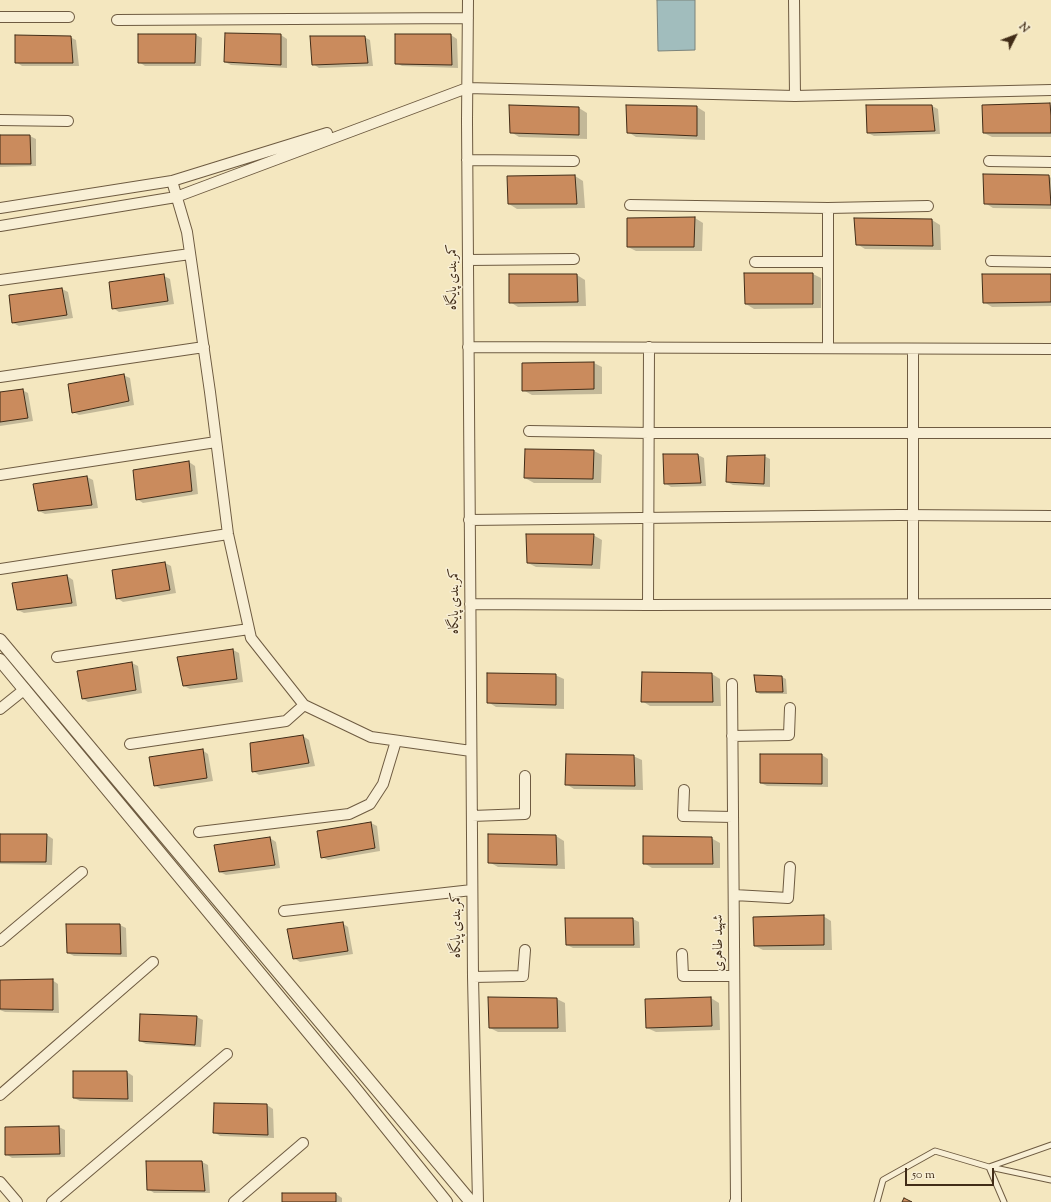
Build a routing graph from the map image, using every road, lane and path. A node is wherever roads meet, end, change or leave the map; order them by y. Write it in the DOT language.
graph roads {
  1 [pos="468,0"];
  2 [pos="794,0"];
  3 [pos="0,17"];
  4 [pos="70,17"];
  5 [pos="468,18"];
  6 [pos="117,20"];
  7 [pos="467,84"];
  8 [pos="1051,90"];
  9 [pos="794,96"];
  10 [pos="0,120"];
  11 [pos="68,121"];
  12 [pos="467,160"];
  13 [pos="574,161"];
  14 [pos="989,162"];
  15 [pos="1051,162"];
  16 [pos="172,181"];
  17 [pos="176,197"];
  18 [pos="630,205"];
  19 [pos="928,206"];
  20 [pos="0,208"];
  21 [pos="828,208"];
  22 [pos="0,226"];
  23 [pos="190,254"];
  24 [pos="574,259"];
  25 [pos="468,260"];
  26 [pos="991,261"];
  27 [pos="755,262"];
  28 [pos="828,262"];
  29 [pos="1051,262"];
  30 [pos="0,280"];
  31 [pos="204,347"];
  32 [pos="468,347"];
  33 [pos="649,348"];
  34 [pos="828,348"];
  35 [pos="913,349"];
  36 [pos="1051,349"];
  37 [pos="0,377"];
  38 [pos="529,431"];
  39 [pos="649,433"];
  40 [pos="912,433"];
  41 [pos="1051,433"];
  42 [pos="216,442"];
  43 [pos="0,475"];
  44 [pos="913,515"];
  45 [pos="1051,516"];
  46 [pos="649,518"];
  47 [pos="470,520"];
  48 [pos="228,534"];
  49 [pos="0,569"];
  50 [pos="470,604"];
  51 [pos="912,604"];
  52 [pos="1051,604"];
  53 [pos="648,606"];
  54 [pos="249,629"];
  55 [pos="0,640"];
  56 [pos="57,657"];
  57 [pos="0,660"];
  58 [pos="732,684"];
  59 [pos="24,689"];
  60 [pos="304,705"];
  61 [pos="790,708"];
  62 [pos="0,709"];
  63 [pos="732,736"];
  64 [pos="396,740"];
  65 [pos="130,744"];
  66 [pos="471,751"];
  67 [pos="525,776"];
  68 [pos="684,790"];
  69 [pos="472,816"];
  70 [pos="733,817"];
  71 [pos="199,832"];
  72 [pos="790,867"];
  73 [pos="82,872"];
  74 [pos="472,890"];
  75 [pos="734,895"];
  76 [pos="284,912"];
  77 [pos="0,941"];
  78 [pos="525,950"];
  79 [pos="682,954"];
  80 [pos="153,962"];
  81 [pos="734,976"];
  82 [pos="473,977"];
  83 [pos="227,1054"];
  84 [pos="350,1057"];
  85 [pos="338,1068"];
  86 [pos="0,1095"];
  87 [pos="303,1143"];
  88 [pos="1051,1145"];
  89 [pos="989,1166"];
  90 [pos="1051,1180"];
  91 [pos="0,1182"];
  92 [pos="439,1197"];
  93 [pos="17,1202"];
  94 [pos="52,1202"];
  95 [pos="234,1202"];
  96 [pos="446,1202"];
  97 [pos="471,1202"];
  98 [pos="478,1202"];
  99 [pos="735,1202"];
  100 [pos="877,1202"];
  101 [pos="1004,1202"];
  1 -- 5 [label="street, کمربندی پایگاه"];
  2 -- 9 [label="street"];
  3 -- 4 [label="street"];
  5 -- 6 [label="street"];
  5 -- 7 [label="street, کمربندی پایگاه"];
  7 -- 9 [label="street"];
  7 -- 12 [label="street, کمربندی پایگاه"];
  7 -- 16 [label="street"];
  7 -- 17 [label="street"];
  8 -- 9 [label="street"];
  10 -- 11 [label="street"];
  12 -- 13 [label="street"];
  12 -- 25 [label="street, کمربندی پایگاه"];
  14 -- 15 [label="street"];
  16 -- 17 [label="street"];
  16 -- 20 [label="street"];
  17 -- 22 [label="street"];
  17 -- 23 [label="street"];
  18 -- 21 [label="street"];
  19 -- 21 [label="street"];
  21 -- 28 [label="street"];
  23 -- 30 [label="street"];
  23 -- 31 [label="street"];
  24 -- 25 [label="street"];
  25 -- 32 [label="street, کمربندی پایگاه"];
  26 -- 29 [label="street"];
  27 -- 28 [label="street"];
  28 -- 34 [label="street"];
  31 -- 37 [label="street"];
  31 -- 42 [label="street"];
  32 -- 33 [label="street"];
  32 -- 47 [label="street, کمربندی پایگاه"];
  33 -- 34 [label="street"];
  33 -- 39 [label="street"];
  34 -- 35 [label="street"];
  35 -- 36 [label="street"];
  35 -- 40 [label="street"];
  38 -- 39 [label="street"];
  39 -- 40 [label="street"];
  39 -- 46 [label="street"];
  40 -- 41 [label="street"];
  40 -- 44 [label="street"];
  42 -- 43 [label="street"];
  42 -- 48 [label="street"];
  44 -- 45 [label="street"];
  44 -- 46 [label="street"];
  44 -- 51 [label="street"];
  46 -- 47 [label="street"];
  46 -- 53 [label="street"];
  47 -- 50 [label="street, کمربندی پایگاه"];
  48 -- 49 [label="street"];
  48 -- 54 [label="street"];
  50 -- 53 [label="street"];
  50 -- 66 [label="street, کمربندی پایگاه"];
  51 -- 52 [label="street"];
  51 -- 53 [label="street"];
  54 -- 56 [label="street"];
  54 -- 60 [label="street"];
  55 -- 84 [label="street"];
  57 -- 59 [label="street"];
  58 -- 63 [label="street, شهید طاهری"];
  59 -- 62 [label="street"];
  59 -- 85 [label="street"];
  60 -- 64 [label="street"];
  60 -- 65 [label="street"];
  61 -- 63 [label="street"];
  63 -- 70 [label="street, شهید طاهری"];
  64 -- 66 [label="street"];
  64 -- 71 [label="street"];
  66 -- 69 [label="street, کمربندی پایگاه"];
  67 -- 69 [label="street"];
  68 -- 70 [label="street"];
  69 -- 74 [label="street, کمربندی پایگاه"];
  70 -- 75 [label="street, شهید طاهری"];
  72 -- 75 [label="street"];
  73 -- 77 [label="street"];
  74 -- 76 [label="street"];
  74 -- 82 [label="street, کمربندی پایگاه"];
  75 -- 81 [label="street, شهید طاهری"];
  78 -- 82 [label="street"];
  79 -- 81 [label="street"];
  80 -- 86 [label="street"];
  81 -- 99 [label="street, شهید طاهری"];
  82 -- 98 [label="street, کمربندی پایگاه"];
  83 -- 94 [label="street"];
  84 -- 85 [label="street"];
  84 -- 97 [label="street"];
  85 -- 92 [label="street"];
  87 -- 95 [label="street"];
  88 -- 89 [label="lane"];
  89 -- 90 [label="lane"];
  89 -- 100 [label="lane"];
  89 -- 101 [label="lane"];
  91 -- 93 [label="street"];
  92 -- 96 [label="street"];
}
